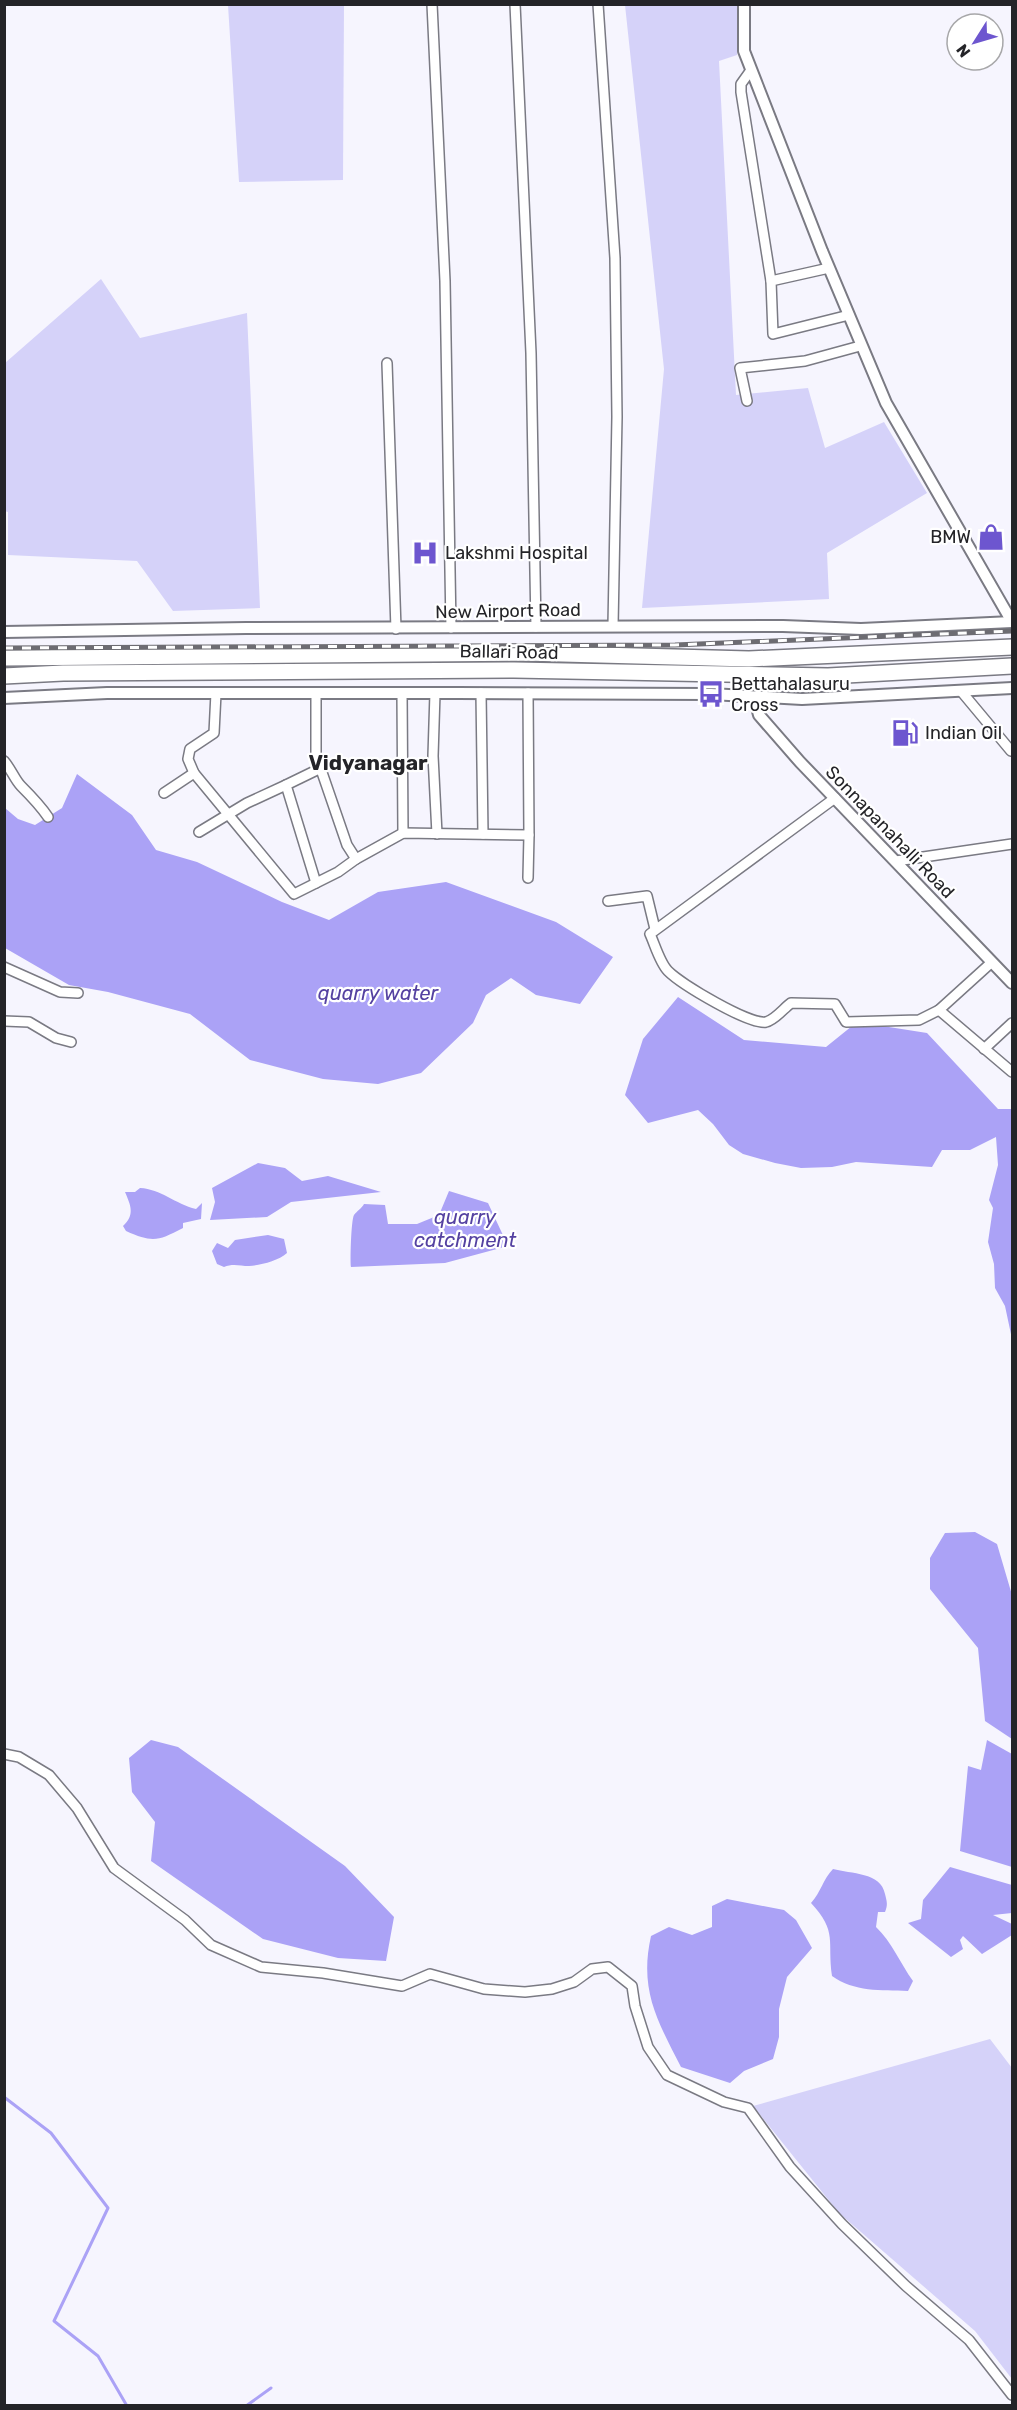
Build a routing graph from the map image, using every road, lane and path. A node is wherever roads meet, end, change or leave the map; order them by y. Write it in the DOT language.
graph roads {
  1 [pos="432,4"];
  2 [pos="515,4"];
  3 [pos="598,4"];
  4 [pos="744,4"];
  5 [pos="751,70"];
  6 [pos="828,268"];
  7 [pos="771,281"];
  8 [pos="849,315"];
  9 [pos="860,346"];
  10 [pos="387,363"];
  11 [pos="747,401"];
  12 [pos="1012,622"];
  13 [pos="613,626"];
  14 [pos="536,627"];
  15 [pos="451,628"];
  16 [pos="396,629"];
  17 [pos="4,632"];
  18 [pos="1012,647"];
  19 [pos="4,658"];
  20 [pos="1012,666"];
  21 [pos="4,676"];
  22 [pos="1012,688"];
  23 [pos="961,691"];
  24 [pos="216,693"];
  25 [pos="316,693"];
  26 [pos="402,693"];
  27 [pos="435,693"];
  28 [pos="481,693"];
  29 [pos="528,693"];
  30 [pos="754,697"];
  31 [pos="4,698"];
  32 [pos="1011,751"];
  33 [pos="4,761"];
  34 [pos="321,768"];
  35 [pos="194,772"];
  36 [pos="286,784"];
  37 [pos="164,793"];
  38 [pos="836,798"];
  39 [pos="228,813"];
  40 [pos="48,817"];
  41 [pos="199,831"];
  42 [pos="403,833"];
  43 [pos="437,834"];
  44 [pos="483,834"];
  45 [pos="529,835"];
  46 [pos="1012,844"];
  47 [pos="356,859"];
  48 [pos="896,861"];
  49 [pos="528,878"];
  50 [pos="316,884"];
  51 [pos="608,901"];
  52 [pos="655,929"];
  53 [pos="993,962"];
  54 [pos="4,967"];
  55 [pos="1012,983"];
  56 [pos="78,993"];
  57 [pos="939,1010"];
  58 [pos="4,1021"];
  59 [pos="1012,1023"];
  60 [pos="71,1042"];
  61 [pos="984,1049"];
  62 [pos="1012,1072"];
  63 [pos="4,1754"];
  64 [pos="1012,2395"];
  1 -- 15 [label="street"];
  2 -- 14 [label="street"];
  3 -- 13 [label="street"];
  4 -- 5 [label="street"];
  5 -- 6 [label="street"];
  5 -- 7 [label="street"];
  6 -- 7 [label="street"];
  6 -- 8 [label="street"];
  7 -- 8 [label="street"];
  8 -- 9 [label="street"];
  9 -- 11 [label="street"];
  9 -- 12 [label="street"];
  10 -- 16 [label="street"];
  12 -- 13 [label="street, New Airport Road"];
  13 -- 14 [label="street, New Airport Road"];
  14 -- 15 [label="street, New Airport Road"];
  15 -- 16 [label="street, New Airport Road"];
  16 -- 17 [label="street, New Airport Road"];
  18 -- 19 [label="highway, Ballari Road"];
  20 -- 21 [label="highway, Ballari Road"];
  22 -- 23 [label="street"];
  23 -- 30 [label="street"];
  23 -- 32 [label="street"];
  24 -- 25 [label="street"];
  24 -- 31 [label="street"];
  24 -- 35 [label="street"];
  25 -- 26 [label="street"];
  25 -- 34 [label="street"];
  26 -- 27 [label="street"];
  26 -- 42 [label="street"];
  27 -- 28 [label="street"];
  27 -- 43 [label="street"];
  28 -- 29 [label="street"];
  28 -- 44 [label="street"];
  29 -- 30 [label="street"];
  29 -- 45 [label="street"];
  30 -- 38 [label="street, Sonnapanahalli Road"];
  33 -- 40 [label="street"];
  34 -- 36 [label="street"];
  34 -- 47 [label="street"];
  35 -- 37 [label="street"];
  35 -- 39 [label="street"];
  36 -- 39 [label="street"];
  36 -- 50 [label="street"];
  38 -- 48 [label="street, Sonnapanahalli Road"];
  38 -- 52 [label="street"];
  39 -- 41 [label="street"];
  39 -- 50 [label="street"];
  42 -- 43 [label="street"];
  42 -- 47 [label="street"];
  43 -- 44 [label="street"];
  44 -- 45 [label="street"];
  45 -- 49 [label="street"];
  46 -- 48 [label="street"];
  47 -- 50 [label="street"];
  48 -- 53 [label="street, Sonnapanahalli Road"];
  51 -- 52 [label="street"];
  52 -- 57 [label="street"];
  53 -- 55 [label="street, Sonnapanahalli Road"];
  53 -- 57 [label="street"];
  54 -- 56 [label="street"];
  57 -- 61 [label="street"];
  58 -- 60 [label="street"];
  59 -- 61 [label="street"];
  61 -- 62 [label="street"];
  63 -- 64 [label="street"];
}
